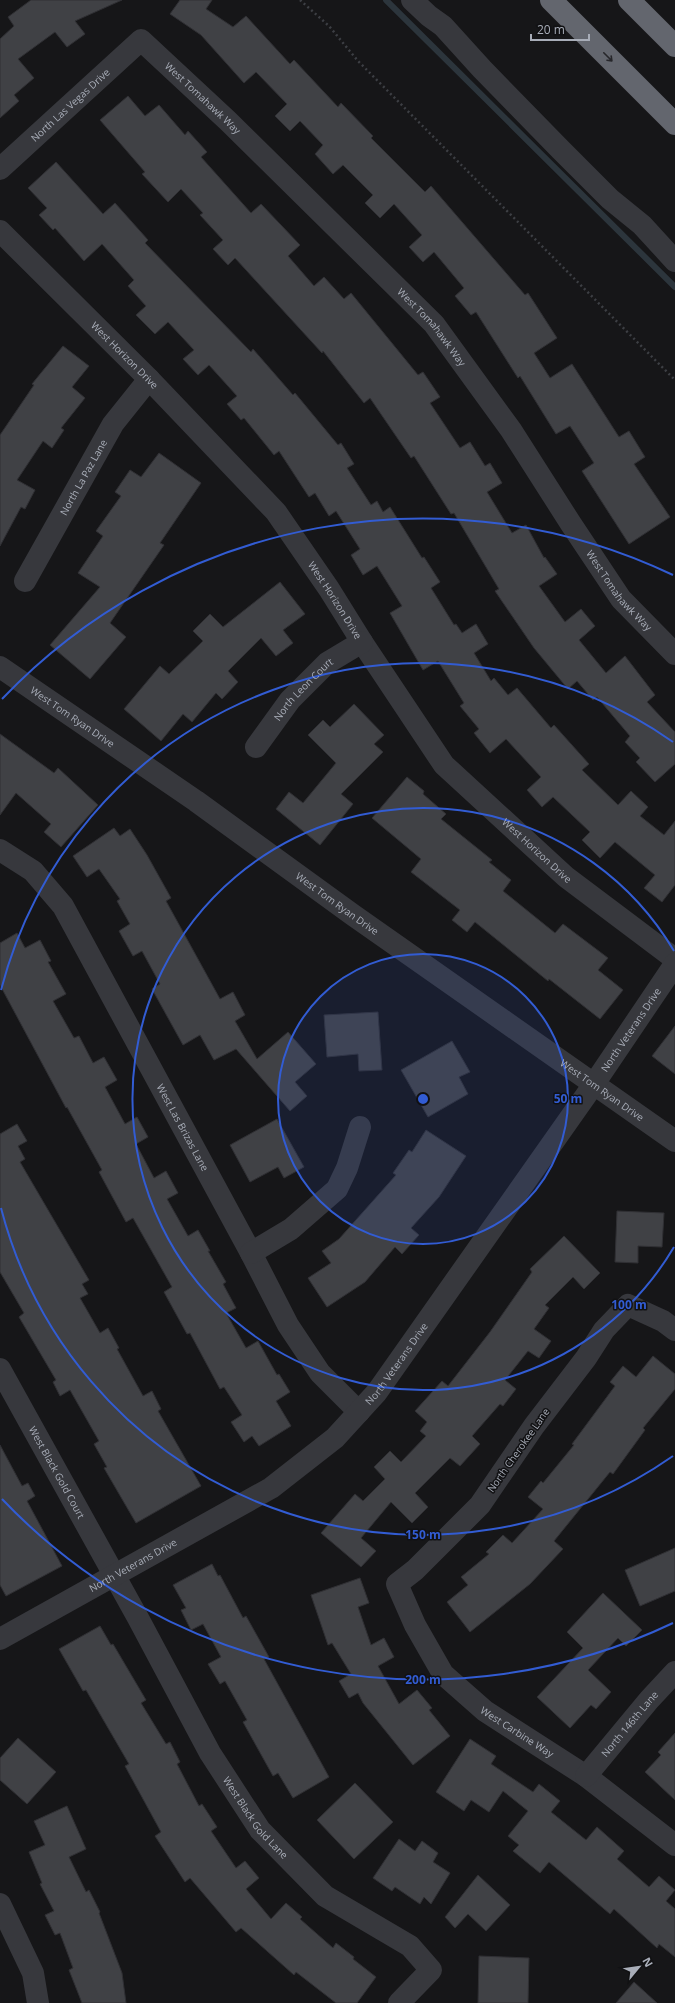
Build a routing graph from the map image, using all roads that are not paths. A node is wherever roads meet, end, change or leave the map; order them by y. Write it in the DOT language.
graph roads {
  1 [pos="412,0"];
  2 [pos="551,0"];
  3 [pos="629,0"];
  4 [pos="141,40"];
  5 [pos="675,46"];
  6 [pos="675,124"];
  7 [pos="0,169"];
  8 [pos="0,231"];
  9 [pos="675,261"];
  10 [pos="149,379"];
  11 [pos="25,581"];
  12 [pos="362,642"];
  13 [pos="675,654"];
  14 [pos="0,667"];
  15 [pos="256,747"];
  16 [pos="0,850"];
  17 [pos="675,959"];
  18 [pos="675,964"];
  19 [pos="594,1084"];
  20 [pos="360,1127"];
  21 [pos="675,1141"];
  22 [pos="251,1253"];
  23 [pos="675,1330"];
  24 [pos="0,1369"];
  25 [pos="359,1412"];
  26 [pos="113,1575"];
  27 [pos="397,1584"];
  28 [pos="0,1639"];
  29 [pos="675,1672"];
  30 [pos="586,1776"];
  31 [pos="675,1845"];
  32 [pos="0,1904"];
  33 [pos="38,2003"];
  34 [pos="399,2003"];
  1 -- 9 [label="street"];
  2 -- 6 [label="highway, one-way"];
  3 -- 5 [label="highway"];
  4 -- 7 [label="street, North Las Vegas Drive"];
  4 -- 13 [label="street, West Tomahawk Way"];
  8 -- 10 [label="street, West Horizon Drive"];
  10 -- 11 [label="street, North La Paz Lane"];
  10 -- 12 [label="street, West Horizon Drive"];
  12 -- 15 [label="street, North Leon Court"];
  12 -- 17 [label="street, West Horizon Drive"];
  14 -- 19 [label="street, West Tom Ryan Drive"];
  16 -- 22 [label="street, West Las Brizas Lane"];
  18 -- 19 [label="street, North Veterans Drive"];
  19 -- 21 [label="street, West Tom Ryan Drive"];
  19 -- 25 [label="street, North Veterans Drive"];
  20 -- 22 [label="street"];
  22 -- 25 [label="street, West Las Brizas Lane"];
  23 -- 27 [label="street, North Cherokee Lane"];
  24 -- 26 [label="street, West Black Gold Court"];
  25 -- 26 [label="street, North Veterans Drive"];
  26 -- 28 [label="street, North Veterans Drive"];
  26 -- 34 [label="street, West Black Gold Lane"];
  27 -- 30 [label="street, West Carbine Way"];
  29 -- 30 [label="street, North 146th Lane"];
  30 -- 31 [label="street, West Carbine Way"];
  32 -- 33 [label="street"];
}
